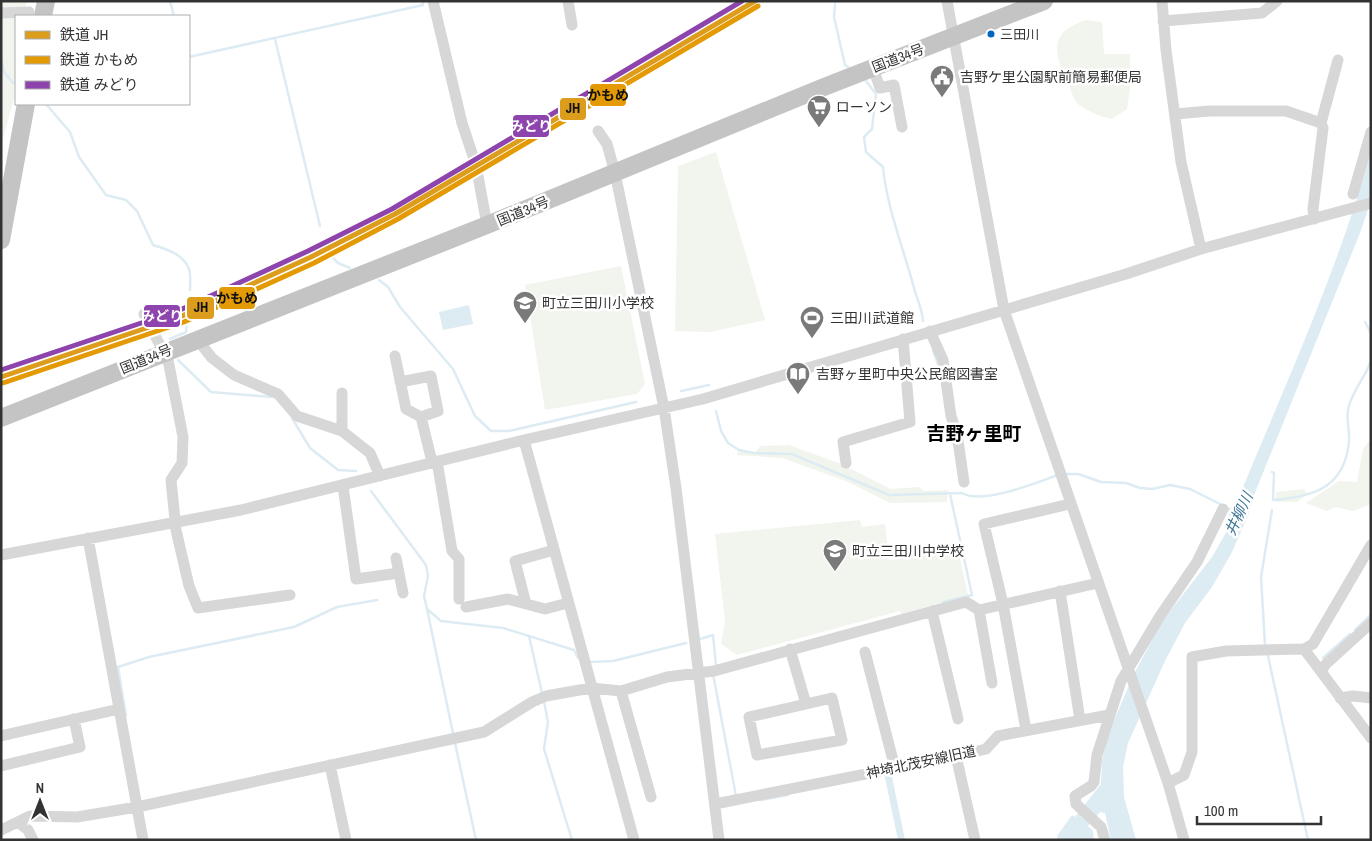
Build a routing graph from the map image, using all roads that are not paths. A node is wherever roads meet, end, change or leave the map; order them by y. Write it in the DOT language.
graph roads {
  1 [pos="46,1"];
  2 [pos="433,1"];
  3 [pos="568,1"];
  4 [pos="947,1"];
  5 [pos="1044,1"];
  6 [pos="1162,1"];
  7 [pos="1277,1"];
  8 [pos="1,13"];
  9 [pos="36,14"];
  10 [pos="1163,21"];
  11 [pos="572,25"];
  12 [pos="953,37"];
  13 [pos="1338,60"];
  14 [pos="874,68"];
  15 [pos="26,105"];
  16 [pos="1175,114"];
  17 [pos="1321,122"];
  18 [pos="902,128"];
  19 [pos="598,131"];
  20 [pos="1371,132"];
  21 [pos="615,173"];
  22 [pos="1353,194"];
  23 [pos="1371,203"];
  24 [pos="1314,219"];
  25 [pos="488,226"];
  26 [pos="1,240"];
  27 [pos="1201,249"];
  28 [pos="1004,310"];
  29 [pos="930,331"];
  30 [pos="153,332"];
  31 [pos="197,339"];
  32 [pos="903,339"];
  33 [pos="163,352"];
  34 [pos="395,356"];
  35 [pos="400,382"];
  36 [pos="342,393"];
  37 [pos="664,408"];
  38 [pos="421,417"];
  39 [pos="1,418"];
  40 [pos="342,431"];
  41 [pos="524,440"];
  42 [pos="434,462"];
  43 [pos="846,463"];
  44 [pos="380,476"];
  45 [pos="964,482"];
  46 [pos="343,486"];
  47 [pos="1070,504"];
  48 [pos="1223,509"];
  49 [pos="175,523"];
  50 [pos="88,538"];
  51 [pos="1371,545"];
  52 [pos="554,550"];
  53 [pos="1,555"];
  54 [pos="396,558"];
  55 [pos="399,573"];
  56 [pos="1098,583"];
  57 [pos="1060,591"];
  58 [pos="403,593"];
  59 [pos="290,595"];
  60 [pos="568,603"];
  61 [pos="526,604"];
  62 [pos="1003,604"];
  63 [pos="980,610"];
  64 [pos="932,611"];
  65 [pos="1371,623"];
  66 [pos="790,649"];
  67 [pos="1304,649"];
  68 [pos="865,652"];
  69 [pos="1321,671"];
  70 [pos="698,672"];
  71 [pos="1129,673"];
  72 [pos="992,683"];
  73 [pos="591,688"];
  74 [pos="621,691"];
  75 [pos="1340,698"];
  76 [pos="1371,698"];
  77 [pos="806,704"];
  78 [pos="119,709"];
  79 [pos="1109,715"];
  80 [pos="74,719"];
  81 [pos="958,719"];
  82 [pos="1080,720"];
  83 [pos="1026,730"];
  84 [pos="1,736"];
  85 [pos="1371,738"];
  86 [pos="956,756"];
  87 [pos="330,765"];
  88 [pos="1,766"];
  89 [pos="895,768"];
  90 [pos="1168,783"];
  91 [pos="651,797"];
  92 [pos="715,804"];
  93 [pos="137,807"];
  94 [pos="18,823"];
  95 [pos="2,827"];
  96 [pos="33,840"];
  97 [pos="143,840"];
  98 [pos="346,840"];
  99 [pos="634,840"];
  100 [pos="719,840"];
  101 [pos="975,840"];
  102 [pos="1105,840"];
  103 [pos="1184,840"];
  1 -- 9 [label="highway"];
  2 -- 25 [label="street"];
  3 -- 11 [label="street"];
  4 -- 12 [label="street"];
  5 -- 12 [label="highway, 国道34号"];
  6 -- 10 [label="street"];
  7 -- 10 [label="street"];
  8 -- 9 [label="street"];
  10 -- 16 [label="street"];
  12 -- 14 [label="highway, 国道34号"];
  12 -- 28 [label="street"];
  13 -- 17 [label="street"];
  14 -- 18 [label="street"];
  14 -- 21 [label="highway, 国道34号"];
  15 -- 26 [label="highway"];
  16 -- 17 [label="street"];
  16 -- 27 [label="street"];
  17 -- 24 [label="street"];
  19 -- 21 [label="street"];
  20 -- 22 [label="street"];
  21 -- 25 [label="highway, 国道34号"];
  21 -- 37 [label="street"];
  23 -- 24 [label="street"];
  24 -- 27 [label="street"];
  25 -- 31 [label="highway, 国道34号"];
  27 -- 28 [label="street"];
  28 -- 29 [label="street"];
  28 -- 47 [label="street"];
  29 -- 32 [label="street"];
  29 -- 45 [label="street"];
  30 -- 33 [label="street"];
  31 -- 33 [label="highway, 国道34号"];
  31 -- 40 [label="street"];
  32 -- 37 [label="street"];
  32 -- 43 [label="street"];
  33 -- 39 [label="highway, 国道34号"];
  33 -- 49 [label="street"];
  34 -- 35 [label="street"];
  35 -- 38 [label="street"];
  35 -- 38 [label="street"];
  36 -- 40 [label="street"];
  37 -- 41 [label="street"];
  37 -- 70 [label="street"];
  38 -- 42 [label="street"];
  40 -- 44 [label="street"];
  41 -- 42 [label="street"];
  41 -- 52 [label="street"];
  42 -- 44 [label="street"];
  42 -- 61 [label="street"];
  44 -- 46 [label="street"];
  46 -- 49 [label="street"];
  46 -- 55 [label="street"];
  47 -- 56 [label="street"];
  47 -- 62 [label="street"];
  48 -- 71 [label="street"];
  49 -- 50 [label="street"];
  49 -- 59 [label="street"];
  50 -- 53 [label="street"];
  50 -- 78 [label="street"];
  51 -- 67 [label="street"];
  52 -- 60 [label="street"];
  52 -- 61 [label="street"];
  54 -- 55 [label="street"];
  55 -- 58 [label="street"];
  56 -- 57 [label="street"];
  56 -- 71 [label="street"];
  57 -- 62 [label="street"];
  57 -- 82 [label="street"];
  60 -- 61 [label="street"];
  60 -- 73 [label="street"];
  62 -- 63 [label="street"];
  62 -- 83 [label="street"];
  63 -- 64 [label="street"];
  63 -- 72 [label="street"];
  64 -- 66 [label="street"];
  64 -- 81 [label="street"];
  65 -- 69 [label="street"];
  66 -- 70 [label="street"];
  66 -- 77 [label="street"];
  67 -- 69 [label="street"];
  67 -- 90 [label="street"];
  68 -- 89 [label="street"];
  69 -- 75 [label="street"];
  70 -- 74 [label="street"];
  70 -- 92 [label="street"];
  71 -- 79 [label="street"];
  71 -- 90 [label="street"];
  73 -- 74 [label="street"];
  73 -- 87 [label="street"];
  73 -- 99 [label="street"];
  74 -- 91 [label="street"];
  75 -- 76 [label="street"];
  75 -- 85 [label="street"];
  77 -- 77 [label="street"];
  78 -- 80 [label="street"];
  78 -- 93 [label="street"];
  79 -- 82 [label="street, 神埼北茂安線旧道"];
  79 -- 102 [label="street"];
  80 -- 84 [label="street"];
  80 -- 88 [label="street"];
  82 -- 83 [label="street, 神埼北茂安線旧道"];
  83 -- 86 [label="street, 神埼北茂安線旧道"];
  86 -- 89 [label="street, 神埼北茂安線旧道"];
  86 -- 101 [label="street"];
  87 -- 93 [label="street"];
  87 -- 98 [label="street"];
  89 -- 92 [label="street, 神埼北茂安線旧道"];
  90 -- 103 [label="street"];
  92 -- 100 [label="street"];
  93 -- 94 [label="street"];
  93 -- 97 [label="street"];
  94 -- 95 [label="street"];
  94 -- 96 [label="street"];
}
